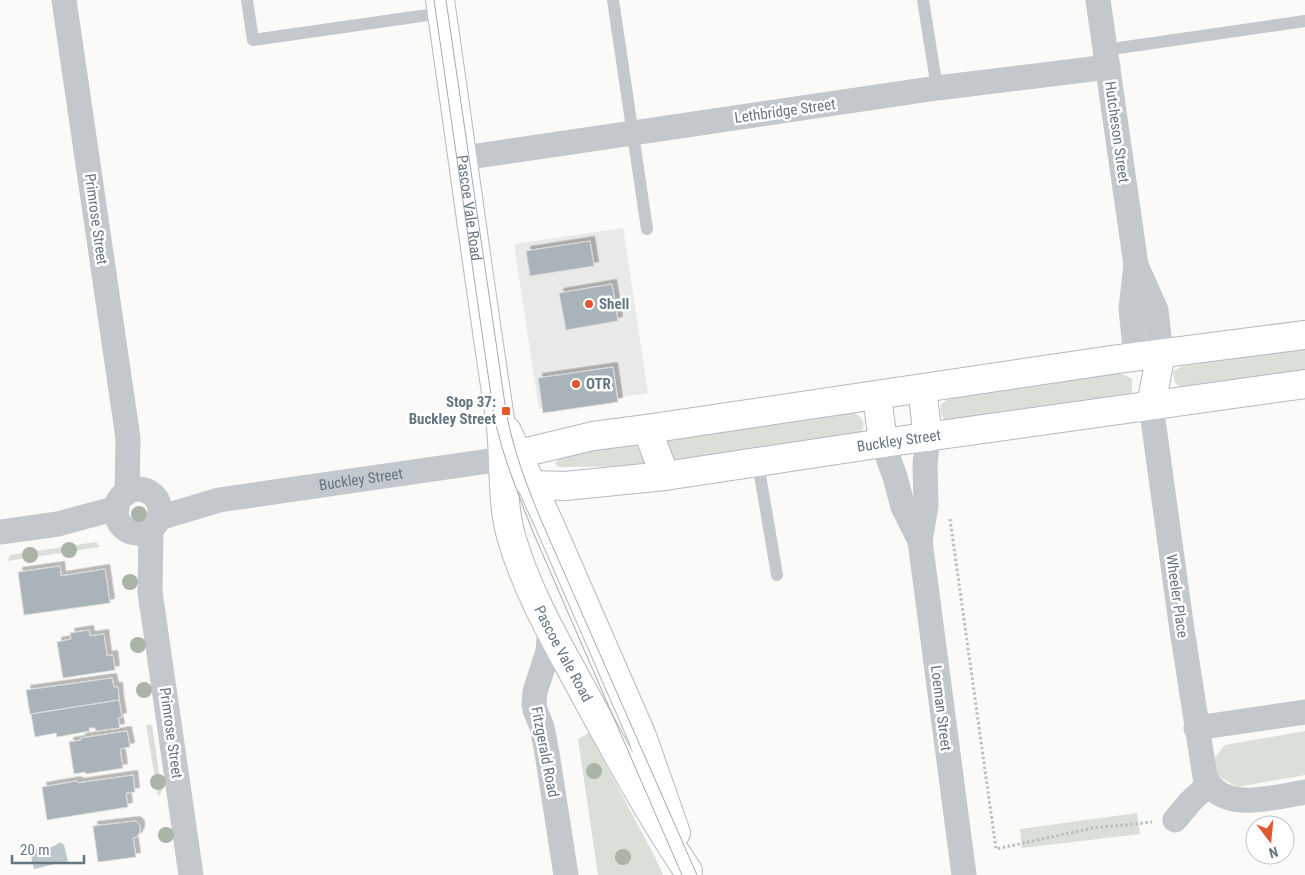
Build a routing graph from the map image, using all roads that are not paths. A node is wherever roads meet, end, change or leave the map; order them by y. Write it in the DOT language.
graph roads {
  1 [pos="64,0"];
  2 [pos="247,0"];
  3 [pos="613,0"];
  4 [pos="923,0"];
  5 [pos="1098,0"];
  6 [pos="441,7"];
  7 [pos="1305,21"];
  8 [pos="1106,58"];
  9 [pos="936,88"];
  10 [pos="633,133"];
  11 [pos="463,158"];
  12 [pos="647,229"];
  13 [pos="1305,335"];
  14 [pos="1149,355"];
  15 [pos="1305,384"];
  16 [pos="922,389"];
  17 [pos="876,396"];
  18 [pos="1151,405"];
  19 [pos="647,429"];
  20 [pos="928,437"];
  21 [pos="883,443"];
  22 [pos="510,457"];
  23 [pos="758,463"];
  24 [pos="665,476"];
  25 [pos="532,485"];
  26 [pos="139,512"];
  27 [pos="0,532"];
  28 [pos="920,541"];
  29 [pos="777,575"];
  30 [pos="550,629"];
  31 [pos="1305,712"];
  32 [pos="1196,728"];
  33 [pos="1208,785"];
  34 [pos="1305,792"];
  35 [pos="1175,820"];
  36 [pos="689,873"];
  37 [pos="191,875"];
  38 [pos="566,875"];
  39 [pos="964,875"];
  1 -- 26 [label="street, Primrose Street"];
  2 -- 6 [label="lane"];
  3 -- 10 [label="lane"];
  4 -- 9 [label="lane"];
  5 -- 8 [label="street, Hutcheson Street"];
  6 -- 11 [label="main road, Pascoe Vale Road"];
  7 -- 8 [label="lane"];
  8 -- 9 [label="street, Lethbridge Street"];
  8 -- 14 [label="street, Hutcheson Street"];
  9 -- 10 [label="street, Lethbridge Street"];
  10 -- 11 [label="street, Lethbridge Street"];
  10 -- 12 [label="lane"];
  11 -- 22 [label="main road, Pascoe Vale Road"];
  13 -- 14 [label="main road, Buckley Street"];
  14 -- 16 [label="main road, Buckley Street"];
  14 -- 18 [label="main road"];
  15 -- 18 [label="main road, Buckley Street"];
  16 -- 17 [label="main road, Buckley Street"];
  16 -- 20 [label="main road"];
  17 -- 19 [label="main road, Buckley Street"];
  17 -- 21 [label="main road"];
  18 -- 20 [label="main road, Buckley Street"];
  18 -- 32 [label="street, Wheeler Place"];
  19 -- 22 [label="main road, Buckley Street"];
  19 -- 24 [label="main road"];
  20 -- 21 [label="main road, Buckley Street"];
  20 -- 28 [label="street, Loeman Street"];
  21 -- 23 [label="main road, Buckley Street"];
  21 -- 28 [label="street, Loeman Street"];
  22 -- 25 [label="main road, Buckley Street"];
  22 -- 26 [label="street, Buckley Street"];
  22 -- 30 [label="main road, Pascoe Vale Road"];
  23 -- 24 [label="main road, Buckley Street"];
  23 -- 29 [label="lane"];
  24 -- 25 [label="main road, Buckley Street"];
  25 -- 36 [label="main road, Pascoe Vale Road"];
  26 -- 27 [label="street, Buckley Street"];
  26 -- 37 [label="street, Primrose Street"];
  28 -- 39 [label="street, Loeman Street"];
  30 -- 36 [label="main road, Pascoe Vale Road"];
  30 -- 38 [label="street, Fitzgerald Road"];
  31 -- 32 [label="street"];
  32 -- 33 [label="street, Wheeler Place"];
  33 -- 34 [label="street"];
  33 -- 35 [label="street"];
}
